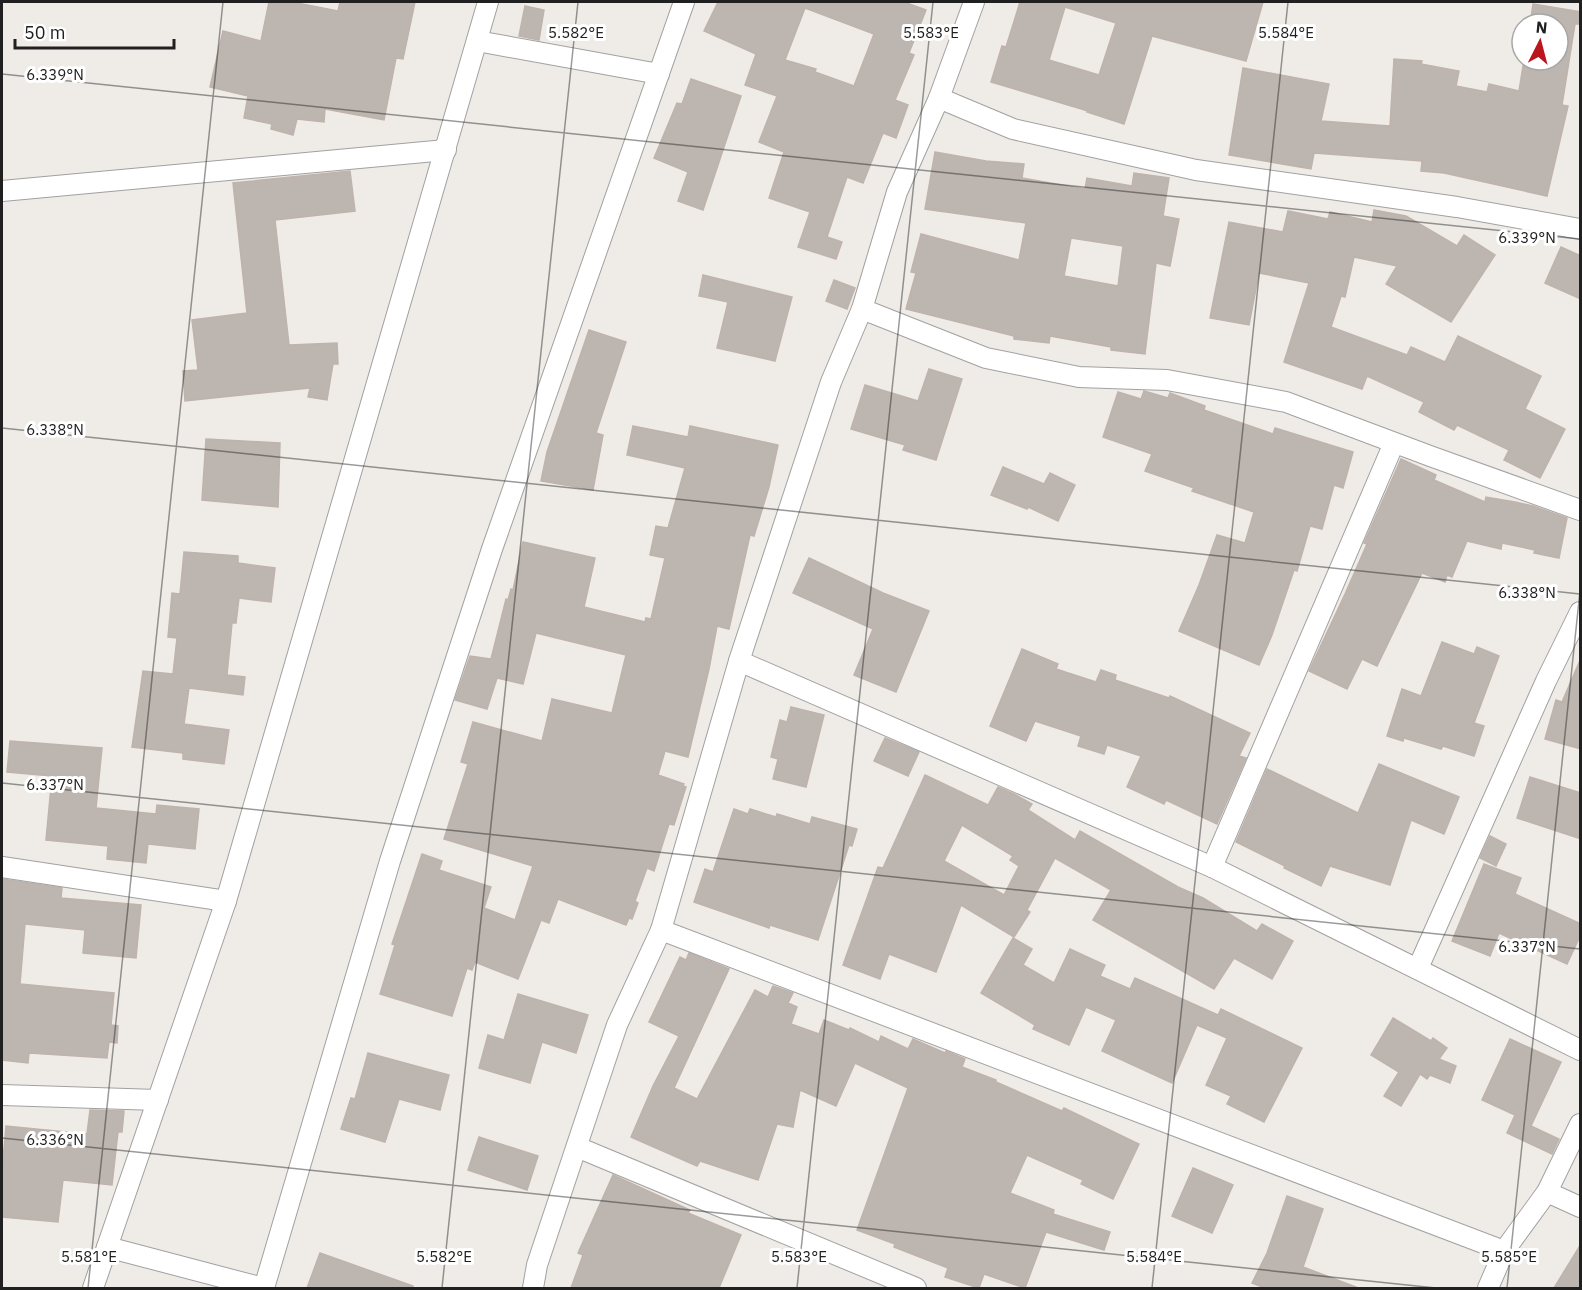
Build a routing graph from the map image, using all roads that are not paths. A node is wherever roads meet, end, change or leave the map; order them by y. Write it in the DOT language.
graph roads {
  1 [pos="488,2"];
  2 [pos="684,2"];
  3 [pos="974,2"];
  4 [pos="477,41"];
  5 [pos="659,74"];
  6 [pos="939,98"];
  7 [pos="446,150"];
  8 [pos="2,191"];
  9 [pos="1581,229"];
  10 [pos="862,309"];
  11 [pos="1394,443"];
  12 [pos="1581,510"];
  13 [pos="1581,612"];
  14 [pos="739,661"];
  15 [pos="2,867"];
  16 [pos="1212,867"];
  17 [pos="226,901"];
  18 [pos="661,930"];
  19 [pos="1418,968"];
  20 [pos="1581,1050"];
  21 [pos="2,1095"];
  22 [pos="158,1100"];
  23 [pos="1581,1124"];
  24 [pos="577,1147"];
  25 [pos="1547,1192"];
  26 [pos="1581,1207"];
  27 [pos="108,1247"];
  28 [pos="1504,1251"];
  29 [pos="93,1288"];
  30 [pos="264,1288"];
  31 [pos="533,1288"];
  32 [pos="916,1288"];
  33 [pos="1488,1288"];
  1 -- 4 [label="street"];
  2 -- 5 [label="street"];
  3 -- 6 [label="street"];
  4 -- 5 [label="street"];
  4 -- 7 [label="street"];
  5 -- 30 [label="street"];
  6 -- 9 [label="street"];
  6 -- 10 [label="street"];
  7 -- 8 [label="street"];
  7 -- 17 [label="street"];
  10 -- 11 [label="street"];
  10 -- 14 [label="street"];
  11 -- 12 [label="street"];
  11 -- 16 [label="street"];
  13 -- 19 [label="street"];
  14 -- 16 [label="street"];
  14 -- 18 [label="street"];
  15 -- 17 [label="street"];
  16 -- 19 [label="street"];
  17 -- 22 [label="street"];
  18 -- 24 [label="street"];
  18 -- 28 [label="street"];
  19 -- 20 [label="street"];
  21 -- 22 [label="street"];
  22 -- 27 [label="street"];
  23 -- 25 [label="street"];
  24 -- 31 [label="street"];
  24 -- 32 [label="street"];
  25 -- 26 [label="street"];
  25 -- 28 [label="street"];
  27 -- 29 [label="street"];
  27 -- 30 [label="street"];
  28 -- 33 [label="street"];
}
